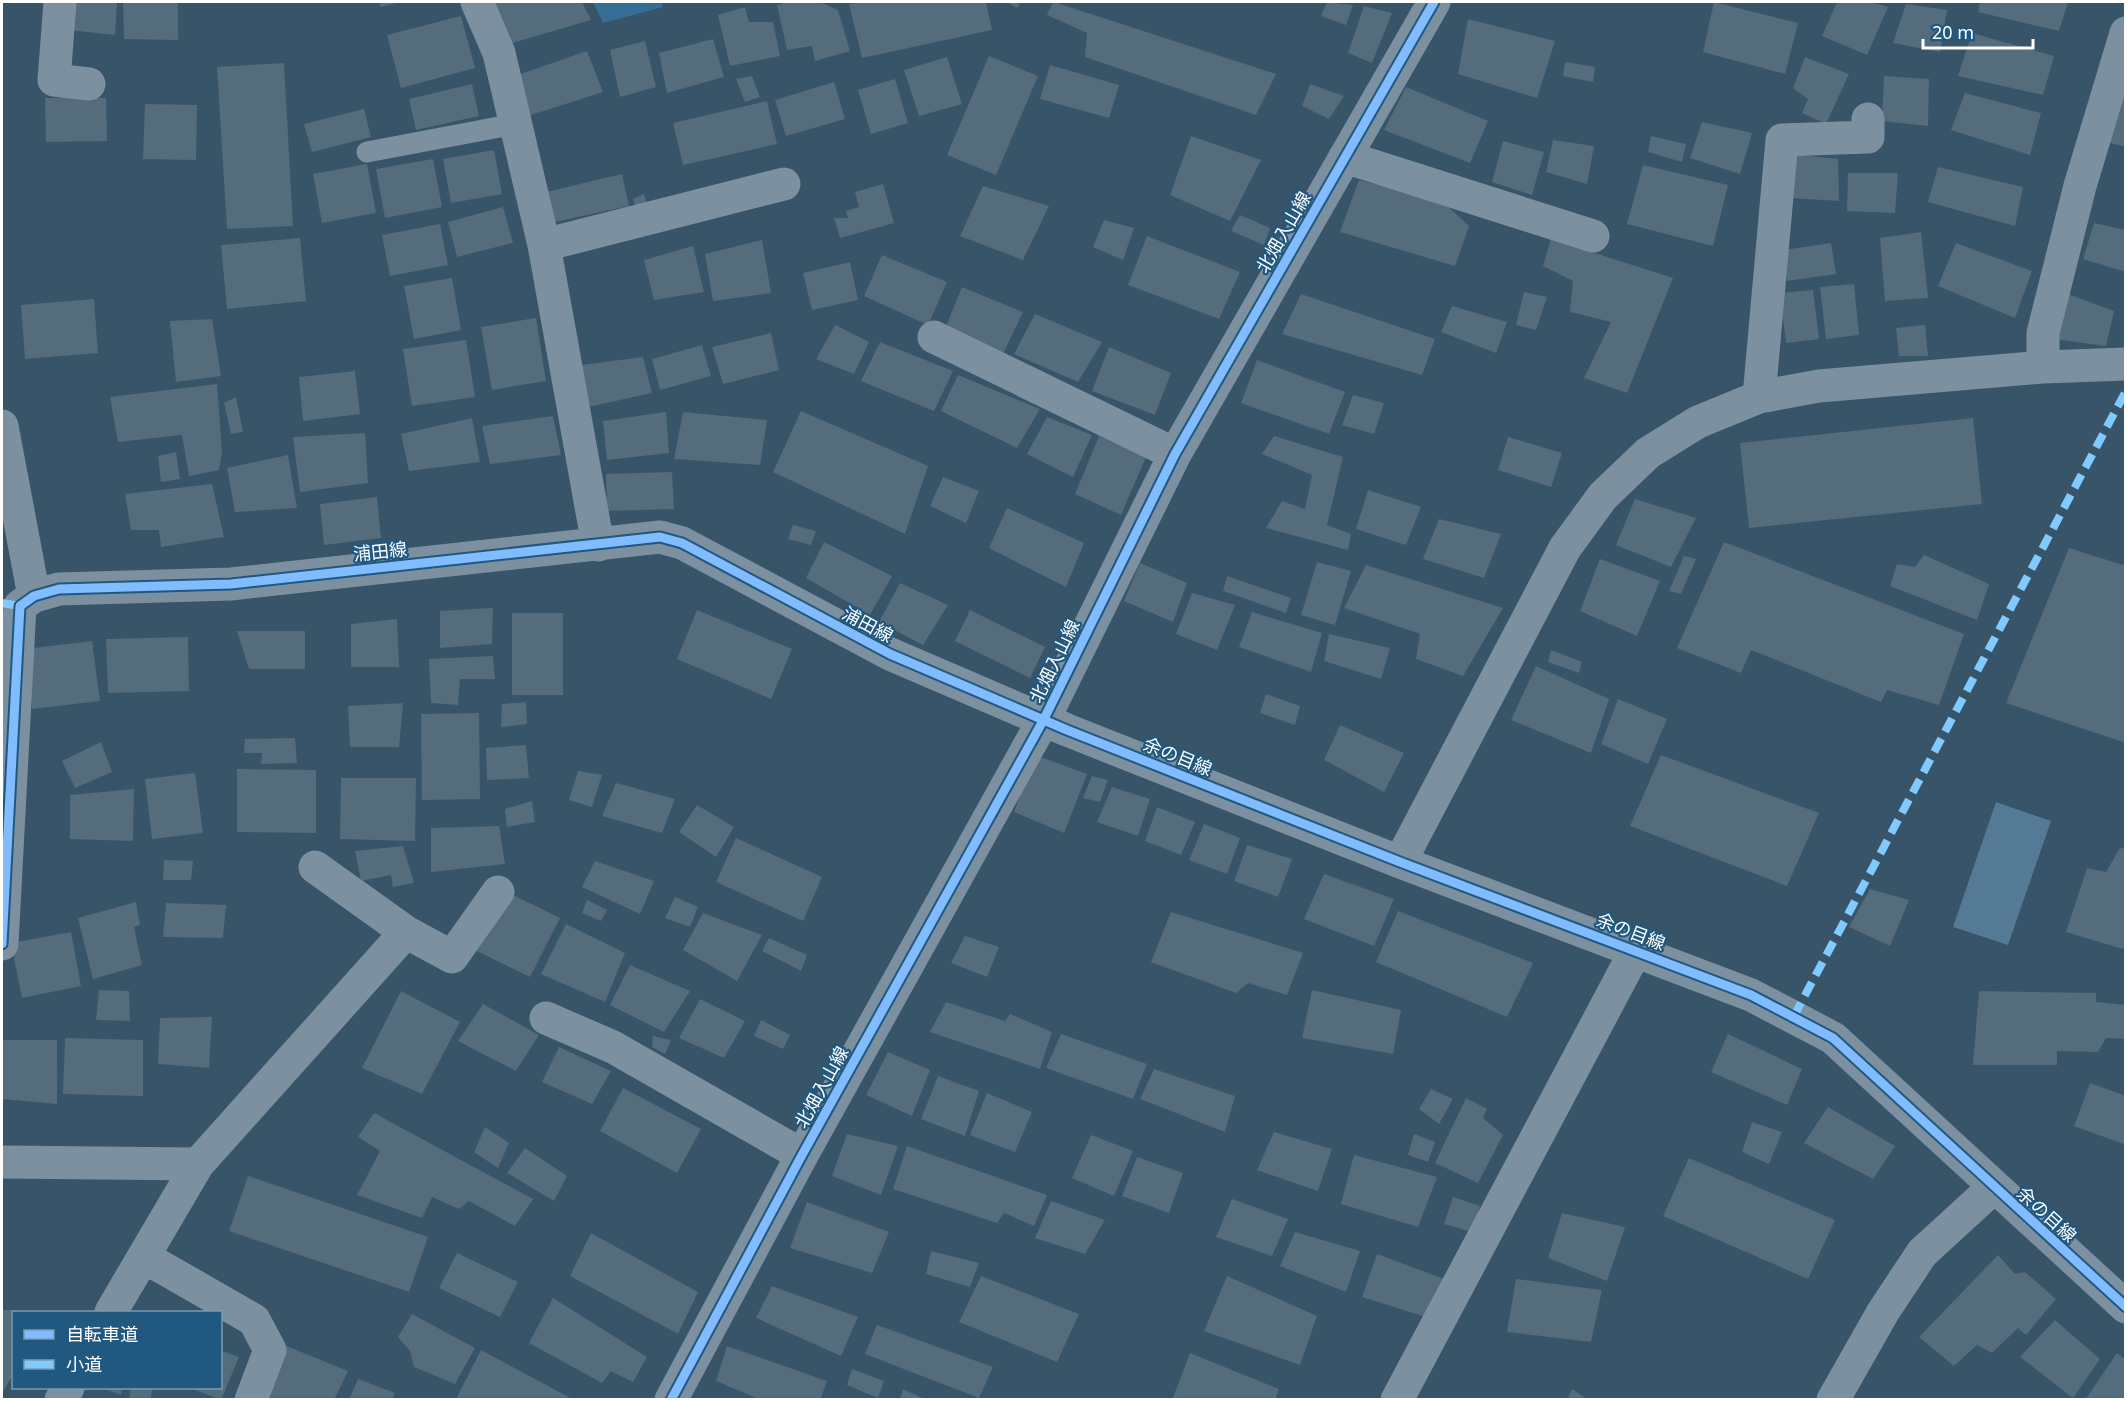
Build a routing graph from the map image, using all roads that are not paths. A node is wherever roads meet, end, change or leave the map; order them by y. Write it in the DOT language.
graph roads {
  1 [pos="60,2"];
  2 [pos="477,2"];
  3 [pos="1434,2"];
  4 [pos="2126,33"];
  5 [pos="90,84"];
  6 [pos="1868,119"];
  7 [pos="515,124"];
  8 [pos="367,152"];
  9 [pos="1345,157"];
  10 [pos="784,184"];
  11 [pos="1593,236"];
  12 [pos="544,245"];
  13 [pos="934,337"];
  14 [pos="2126,364"];
  15 [pos="2043,367"];
  16 [pos="1759,396"];
  17 [pos="2,426"];
  18 [pos="1175,454"];
  19 [pos="598,545"];
  20 [pos="34,596"];
  21 [pos="1044,719"];
  22 [pos="6,785"];
  23 [pos="1400,862"];
  24 [pos="315,867"];
  25 [pos="498,892"];
  26 [pos="406,932"];
  27 [pos="2,944"];
  28 [pos="1636,950"];
  29 [pos="546,1018"];
  30 [pos="802,1155"];
  31 [pos="2,1162"];
  32 [pos="198,1164"];
  33 [pos="1993,1188"];
  34 [pos="144,1257"];
  35 [pos="2126,1307"];
  36 [pos="112,1311"];
  37 [pos="251,1400"];
  38 [pos="671,1400"];
  39 [pos="1397,1400"];
  40 [pos="1833,1400"];
  1 -- 5 [label="street"];
  2 -- 7 [label="street"];
  3 -- 9 [label="street, 北畑入山線"];
  4 -- 15 [label="street"];
  6 -- 16 [label="street"];
  7 -- 8 [label="lane"];
  7 -- 12 [label="street"];
  9 -- 11 [label="street"];
  9 -- 18 [label="street, 北畑入山線"];
  10 -- 12 [label="street"];
  12 -- 19 [label="street"];
  13 -- 18 [label="street"];
  14 -- 15 [label="street"];
  15 -- 16 [label="street"];
  16 -- 23 [label="street"];
  17 -- 20 [label="street"];
  18 -- 21 [label="street, 北畑入山線"];
  19 -- 20 [label="street, 浦田線"];
  19 -- 21 [label="street, 浦田線"];
  20 -- 22 [label="street"];
  21 -- 23 [label="street, 余の目線"];
  21 -- 30 [label="street, 北畑入山線"];
  22 -- 27 [label="street"];
  23 -- 28 [label="street, 余の目線"];
  24 -- 26 [label="street"];
  25 -- 26 [label="street"];
  26 -- 32 [label="street"];
  28 -- 33 [label="street, 余の目線"];
  28 -- 39 [label="street"];
  29 -- 30 [label="street"];
  30 -- 38 [label="street, 北畑入山線"];
  31 -- 32 [label="street"];
  32 -- 34 [label="street"];
  33 -- 35 [label="street, 余の目線"];
  33 -- 40 [label="street"];
  34 -- 36 [label="street"];
  34 -- 37 [label="street"];
}
